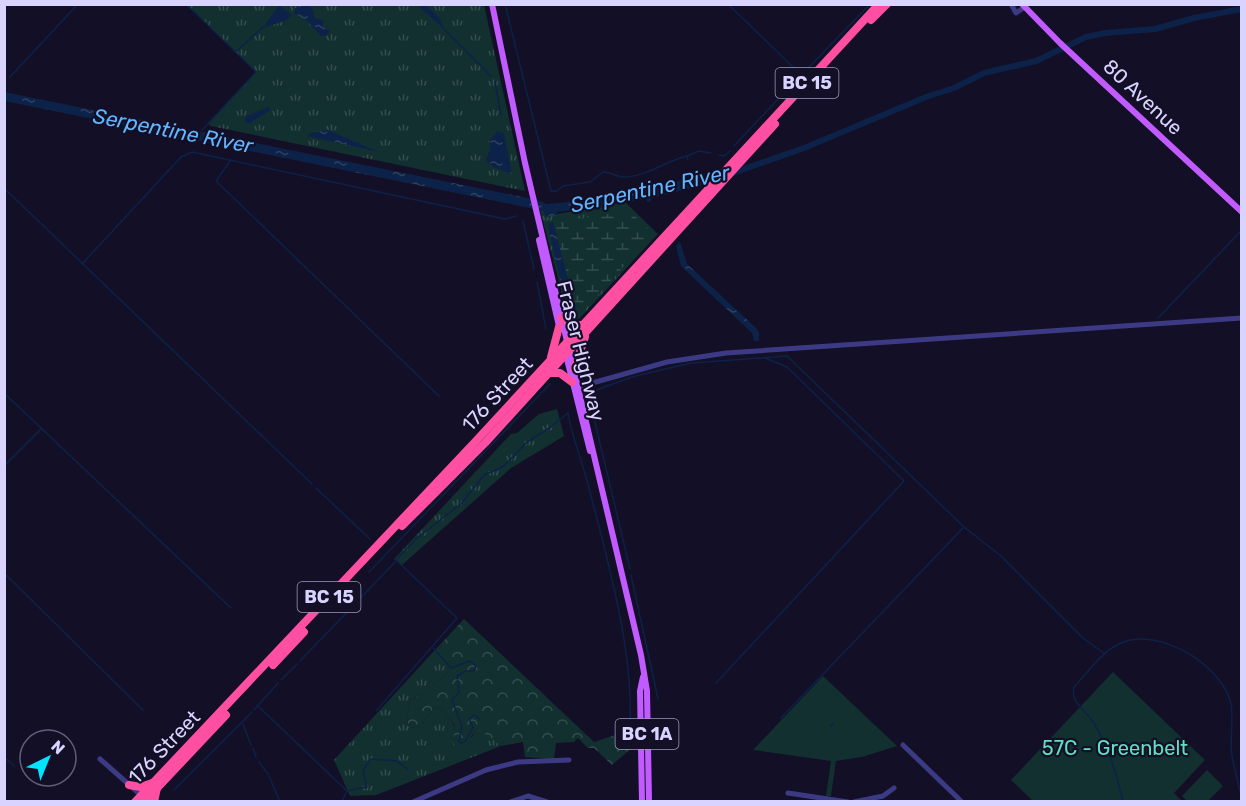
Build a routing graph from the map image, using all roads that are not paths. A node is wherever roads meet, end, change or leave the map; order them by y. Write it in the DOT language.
graph roads {
  1 [pos="492,4"];
  2 [pos="879,4"];
  3 [pos="887,4"];
  4 [pos="1011,4"];
  5 [pos="1024,6"];
  6 [pos="739,161"];
  7 [pos="536,212"];
  8 [pos="1242,212"];
  9 [pos="561,318"];
  10 [pos="1242,318"];
  11 [pos="583,324"];
  12 [pos="559,327"];
  13 [pos="586,333"];
  14 [pos="567,349"];
  15 [pos="549,361"];
  16 [pos="574,369"];
  17 [pos="549,374"];
  18 [pos="575,385"];
  19 [pos="588,440"];
  20 [pos="643,667"];
  21 [pos="903,745"];
  22 [pos="100,759"];
  23 [pos="569,760"];
  24 [pos="129,785"];
  25 [pos="155,785"];
  26 [pos="894,788"];
  27 [pos="788,793"];
  28 [pos="142,800"];
  29 [pos="413,801"];
  30 [pos="510,801"];
  31 [pos="547,801"];
  32 [pos="642,801"];
  33 [pos="649,801"];
  34 [pos="838,801"];
  35 [pos="848,801"];
  36 [pos="854,801"];
  37 [pos="962,801"];
  1 -- 7 [label="main road, Fraser Highway"];
  2 -- 6 [label="highway, 176 Street / BC 15"];
  3 -- 6 [label="highway, 176 Street / BC 15"];
  4 -- 5 [label="street"];
  5 -- 8 [label="main road, 80 Avenue"];
  6 -- 11 [label="highway, 176 Street / BC 15"];
  6 -- 13 [label="highway, 176 Street / BC 15"];
  7 -- 9 [label="main road, Fraser Highway"];
  7 -- 12 [label="main road, Fraser Highway"];
  9 -- 11 [label="highway"];
  9 -- 14 [label="main road, Fraser Highway"];
  10 -- 18 [label="street"];
  11 -- 14 [label="highway, 176 Street / BC 15"];
  12 -- 14 [label="main road, Fraser Highway"];
  12 -- 15 [label="highway"];
  13 -- 14 [label="highway, 176 Street / BC 15"];
  13 -- 16 [label="highway"];
  14 -- 15 [label="highway, 176 Street / BC 15"];
  14 -- 16 [label="main road, Fraser Highway / BC 1A"];
  14 -- 17 [label="highway, 176 Street / BC 15"];
  14 -- 18 [label="main road, Fraser Highway / BC 1A"];
  14 -- 19 [label="main road"];
  15 -- 25 [label="highway, 176 Street / BC 15"];
  16 -- 18 [label="main road, Fraser Highway / BC 1A"];
  17 -- 18 [label="highway"];
  17 -- 25 [label="highway, BC 15"];
  18 -- 19 [label="main road, Fraser Highway / BC 1A"];
  19 -- 20 [label="main road, Fraser Highway / BC 1A"];
  20 -- 32 [label="main road, Fraser Highway / BC 1A"];
  20 -- 33 [label="main road, Fraser Highway / BC 1A"];
  21 -- 37 [label="street"];
  22 -- 24 [label="street"];
  23 -- 29 [label="street"];
  24 -- 25 [label="highway"];
  24 -- 28 [label="highway"];
  25 -- 28 [label="highway, 176 Street / BC 15"];
  25 -- 28 [label="highway"];
  26 -- 36 [label="street"];
  27 -- 34 [label="street"];
  30 -- 31 [label="street"];
  34 -- 35 [label="street"];
}
